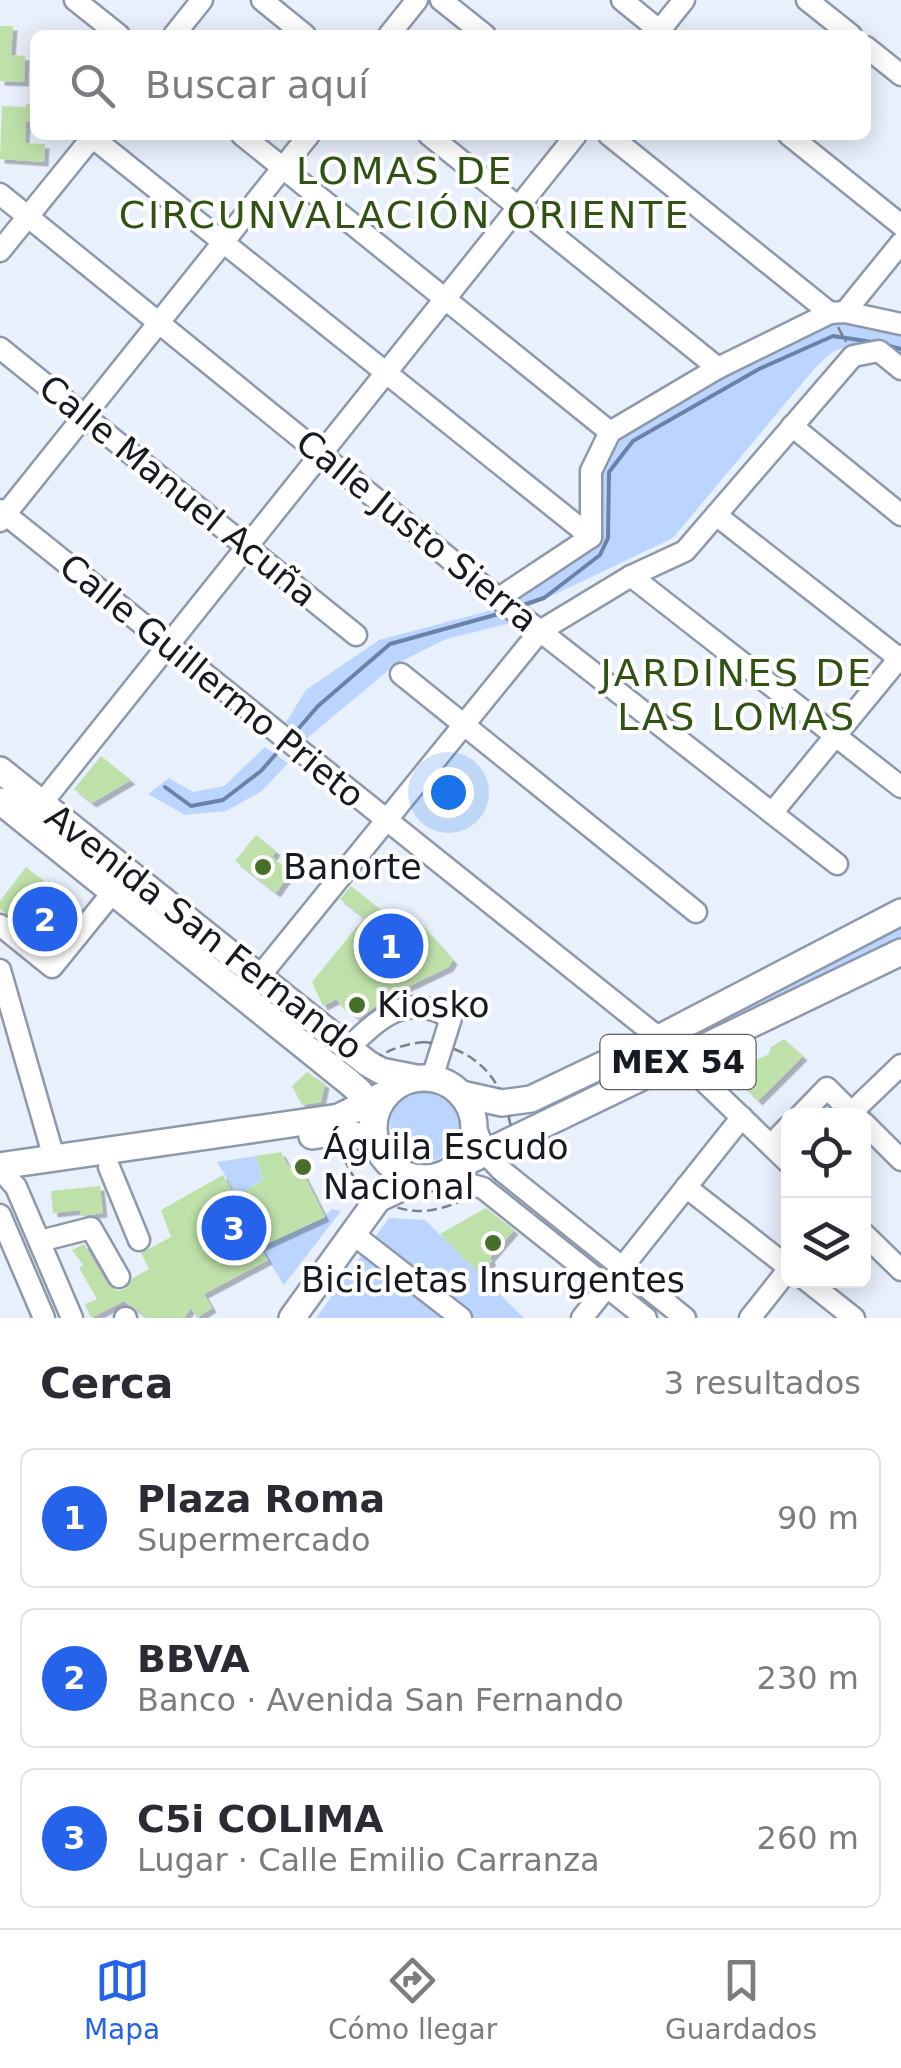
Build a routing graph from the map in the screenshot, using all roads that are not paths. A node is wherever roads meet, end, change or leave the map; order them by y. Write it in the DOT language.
graph roads {
  1 [pos="75,0"];
  2 [pos="202,0"];
  3 [pos="262,0"];
  4 [pos="418,0"];
  5 [pos="441,0"];
  6 [pos="622,0"];
  7 [pos="684,0"];
  8 [pos="807,0"];
  9 [pos="112,30"];
  10 [pos="178,30"];
  11 [pos="299,30"];
  12 [pos="394,30"];
  13 [pos="479,30"];
  14 [pos="656,30"];
  15 [pos="663,30"];
  16 [pos="845,30"];
  17 [pos="871,51"];
  18 [pos="901,75"];
  19 [pos="90,140"];
  20 [pos="98,140"];
  21 [pos="248,140"];
  22 [pos="305,140"];
  23 [pos="435,140"];
  24 [pos="572,140"];
  25 [pos="615,140"];
  26 [pos="795,140"];
  27 [pos="283,168"];
  28 [pos="0,194"];
  29 [pos="518,207"];
  30 [pos="28,216"];
  31 [pos="901,225"];
  32 [pos="223,242"];
  33 [pos="901,243"];
  34 [pos="0,251"];
  35 [pos="445,299"];
  36 [pos="838,318"];
  37 [pos="159,323"];
  38 [pos="901,324"];
  39 [pos="0,348"];
  40 [pos="718,368"];
  41 [pos="901,369"];
  42 [pos="386,373"];
  43 [pos="84,416"];
  44 [pos="792,426"];
  45 [pos="610,432"];
  46 [pos="321,454"];
  47 [pos="2,515"];
  48 [pos="716,515"];
  49 [pos="901,515"];
  50 [pos="591,537"];
  51 [pos="247,547"];
  52 [pos="631,576"];
  53 [pos="501,600"];
  54 [pos="535,626"];
  55 [pos="356,635"];
  56 [pos="168,646"];
  57 [pos="900,658"];
  58 [pos="401,674"];
  59 [pos="464,726"];
  60 [pos="836,735"];
  61 [pos="0,770"];
  62 [pos="901,787"];
  63 [pos="0,801"];
  64 [pos="34,813"];
  65 [pos="772,813"];
  66 [pos="384,820"];
  67 [pos="837,864"];
  68 [pos="113,892"];
  69 [pos="696,912"];
  70 [pos="901,912"];
  71 [pos="0,925"];
  72 [pos="183,932"];
  73 [pos="901,952"];
  74 [pos="0,970"];
  75 [pos="258,977"];
  76 [pos="660,1038"];
  77 [pos="682,1060"];
  78 [pos="901,1064"];
  79 [pos="355,1065"];
  80 [pos="424,1078"];
  81 [pos="461,1094"];
  82 [pos="808,1108"];
  83 [pos="848,1108"];
  84 [pos="864,1108"];
  85 [pos="742,1117"];
  86 [pos="376,1123"];
  87 [pos="474,1124"];
  88 [pos="339,1125"];
  89 [pos="871,1131"];
  90 [pos="781,1134"];
  91 [pos="771,1145"];
  92 [pos="781,1155"];
  93 [pos="54,1158"];
  94 [pos="901,1160"];
  95 [pos="493,1162"];
  96 [pos="109,1167"];
  97 [pos="438,1174"];
  98 [pos="10,1178"];
  99 [pos="686,1187"];
  100 [pos="374,1196"];
  101 [pos="0,1212"];
  102 [pos="352,1234"];
  103 [pos="140,1240"];
  104 [pos="871,1240"];
  105 [pos="40,1241"];
  106 [pos="898,1262"];
  107 [pos="781,1263"];
  108 [pos="622,1268"];
  109 [pos="119,1277"];
  110 [pos="781,1278"];
  111 [pos="607,1287"];
  112 [pos="816,1288"];
  113 [pos="44,1318"];
  114 [pos="72,1318"];
  115 [pos="278,1318"];
  116 [pos="292,1318"];
  117 [pos="461,1318"];
  118 [pos="582,1318"];
  119 [pos="646,1318"];
  120 [pos="685,1318"];
  121 [pos="750,1318"];
  122 [pos="854,1318"];
  1 -- 9 [label="street"];
  2 -- 10 [label="street"];
  3 -- 11 [label="street"];
  4 -- 12 [label="street"];
  5 -- 13 [label="street"];
  6 -- 14 [label="street"];
  7 -- 15 [label="street"];
  8 -- 16 [label="street"];
  17 -- 18 [label="street"];
  19 -- 30 [label="street"];
  20 -- 32 [label="street"];
  21 -- 27 [label="street"];
  22 -- 27 [label="street"];
  23 -- 29 [label="street"];
  24 -- 29 [label="street"];
  25 -- 36 [label="street"];
  26 -- 31 [label="street"];
  27 -- 32 [label="street"];
  27 -- 35 [label="street"];
  28 -- 30 [label="street, Calle Justo Sierra"];
  29 -- 35 [label="street"];
  29 -- 40 [label="street"];
  30 -- 34 [label="street"];
  30 -- 37 [label="street, Calle Justo Sierra"];
  32 -- 37 [label="street"];
  32 -- 42 [label="street"];
  33 -- 36 [label="street"];
  35 -- 42 [label="street"];
  35 -- 45 [label="street"];
  36 -- 38 [label="street"];
  36 -- 40 [label="street"];
  37 -- 43 [label="street"];
  37 -- 46 [label="street, Calle Justo Sierra"];
  39 -- 43 [label="street, Calle Manuel Acuña"];
  40 -- 45 [label="street"];
  41 -- 44 [label="street"];
  42 -- 46 [label="street"];
  42 -- 50 [label="street"];
  43 -- 47 [label="street"];
  43 -- 51 [label="street, Calle Manuel Acuña"];
  44 -- 48 [label="street"];
  44 -- 49 [label="street"];
  45 -- 50 [label="street"];
  46 -- 51 [label="street"];
  46 -- 53 [label="street, Calle Justo Sierra"];
  47 -- 56 [label="street, Calle Guillermo Prieto"];
  48 -- 52 [label="street"];
  48 -- 57 [label="street"];
  50 -- 53 [label="street"];
  51 -- 55 [label="street, Calle Manuel Acuña"];
  51 -- 56 [label="street"];
  52 -- 54 [label="street"];
  52 -- 60 [label="street"];
  53 -- 54 [label="street, Calle Justo Sierra"];
  54 -- 59 [label="street"];
  54 -- 65 [label="street, Calle Justo Sierra"];
  56 -- 64 [label="street"];
  56 -- 66 [label="street, Calle Guillermo Prieto"];
  57 -- 60 [label="street"];
  58 -- 59 [label="street"];
  59 -- 66 [label="street"];
  59 -- 69 [label="street"];
  60 -- 62 [label="street"];
  60 -- 65 [label="street"];
  61 -- 64 [label="main road, Avenida San Fernando"];
  63 -- 64 [label="main road, Avenida San Fernando"];
  64 -- 68 [label="main road, Avenida San Fernando"];
  64 -- 72 [label="main road, Avenida San Fernando"];
  65 -- 67 [label="street, Calle Justo Sierra"];
  66 -- 75 [label="street"];
  66 -- 76 [label="street, Calle Guillermo Prieto"];
  68 -- 71 [label="street"];
  68 -- 72 [label="main road, Avenida San Fernando"];
  70 -- 76 [label="main road, MEX 54"];
  72 -- 75 [label="main road, Avenida San Fernando"];
  72 -- 79 [label="main road, Avenida San Fernando"];
  73 -- 77 [label="main road, MEX 54"];
  74 -- 93 [label="street"];
  75 -- 79 [label="main road, Avenida San Fernando"];
  76 -- 77 [label="street, Calle Guillermo Prieto"];
  76 -- 81 [label="main road, MEX 54"];
  77 -- 85 [label="street, Calle Guillermo Prieto"];
  77 -- 95 [label="main road, MEX 54"];
  78 -- 84 [label="street"];
  79 -- 80 [label="main road, Avenida San Fernando"];
  79 -- 80 [label="street"];
  79 -- 86 [label="main road, Avenida San Fernando"];
  80 -- 81 [label="main road"];
  80 -- 86 [label="main road"];
  81 -- 87 [label="main road"];
  82 -- 83 [label="street"];
  85 -- 91 [label="street, Calle Guillermo Prieto"];
  85 -- 99 [label="street"];
  86 -- 88 [label="main road"];
  86 -- 97 [label="main road"];
  86 -- 100 [label="main road"];
  87 -- 95 [label="street"];
  87 -- 97 [label="main road"];
  88 -- 93 [label="main road"];
  88 -- 96 [label="main road"];
  89 -- 94 [label="street"];
  90 -- 91 [label="street"];
  91 -- 92 [label="street, Calle Guillermo Prieto"];
  93 -- 98 [label="main road"];
  95 -- 97 [label="main road, MEX 54"];
  95 -- 108 [label="street"];
  96 -- 98 [label="main road"];
  96 -- 103 [label="street"];
  97 -- 100 [label="main road"];
  97 -- 111 [label="street"];
  98 -- 101 [label="street"];
  98 -- 105 [label="street"];
  99 -- 107 [label="street"];
  99 -- 108 [label="street"];
  100 -- 102 [label="main road"];
  100 -- 115 [label="main road"];
  101 -- 113 [label="street"];
  102 -- 116 [label="main road"];
  102 -- 117 [label="street"];
  104 -- 106 [label="street"];
  105 -- 109 [label="street"];
  105 -- 114 [label="street"];
  108 -- 111 [label="street"];
  108 -- 120 [label="street"];
  110 -- 121 [label="street"];
  111 -- 118 [label="street"];
  111 -- 119 [label="street"];
  112 -- 122 [label="street"];
}
